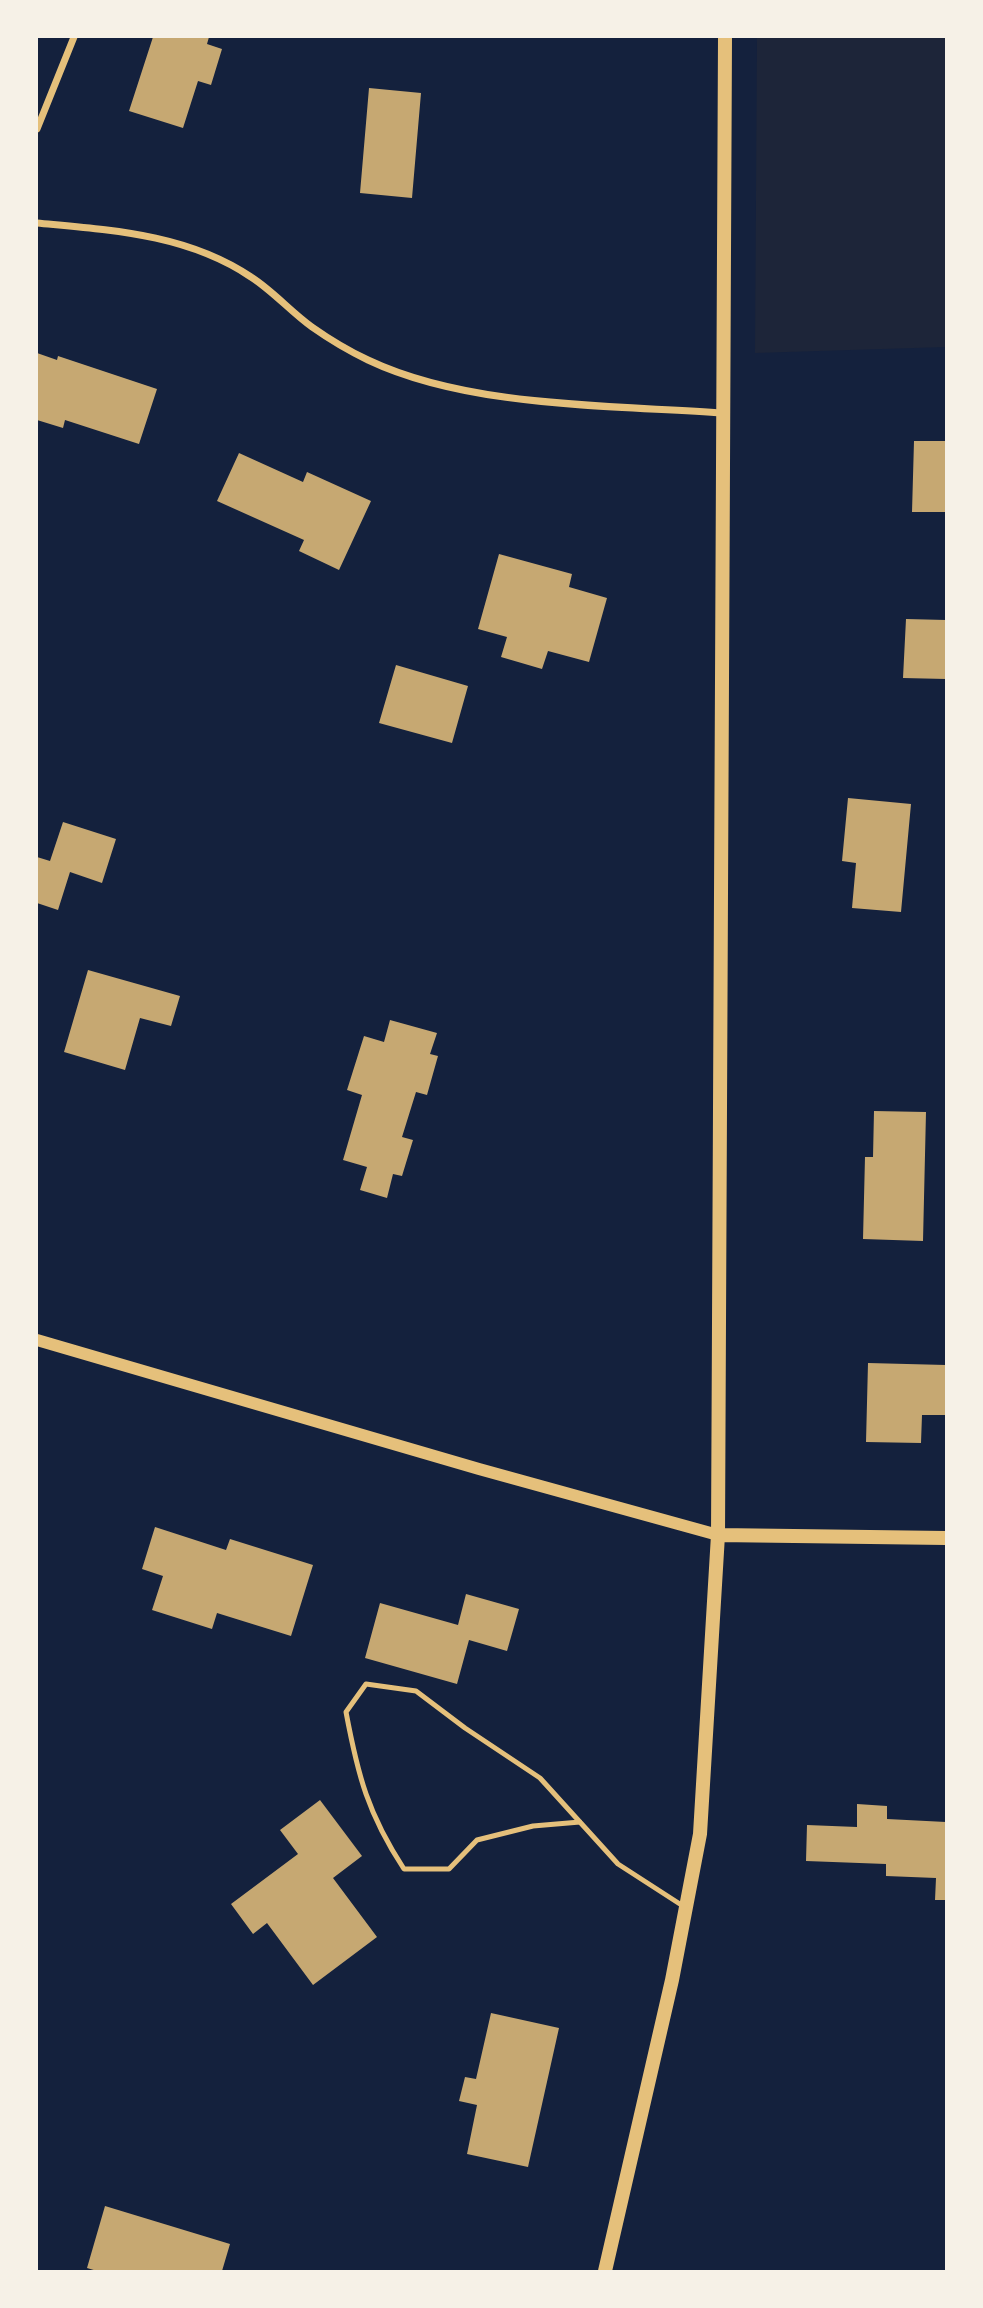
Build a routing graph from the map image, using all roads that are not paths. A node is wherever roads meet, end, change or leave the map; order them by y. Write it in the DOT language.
graph roads {
  1 [pos="74,37"];
  2 [pos="725,37"];
  3 [pos="37,129"];
  4 [pos="37,223"];
  5 [pos="723,413"];
  6 [pos="37,1340"];
  7 [pos="718,1535"];
  8 [pos="946,1538"];
  9 [pos="580,1822"];
  10 [pos="686,1907"];
  11 [pos="605,2271"];
  1 -- 3 [label="street"];
  2 -- 5 [label="main road"];
  4 -- 5 [label="street"];
  5 -- 7 [label="main road"];
  6 -- 7 [label="street"];
  7 -- 8 [label="main road"];
  7 -- 10 [label="main road"];
  9 -- 9 [label="lane"];
  9 -- 10 [label="lane"];
  10 -- 11 [label="main road"];
}
